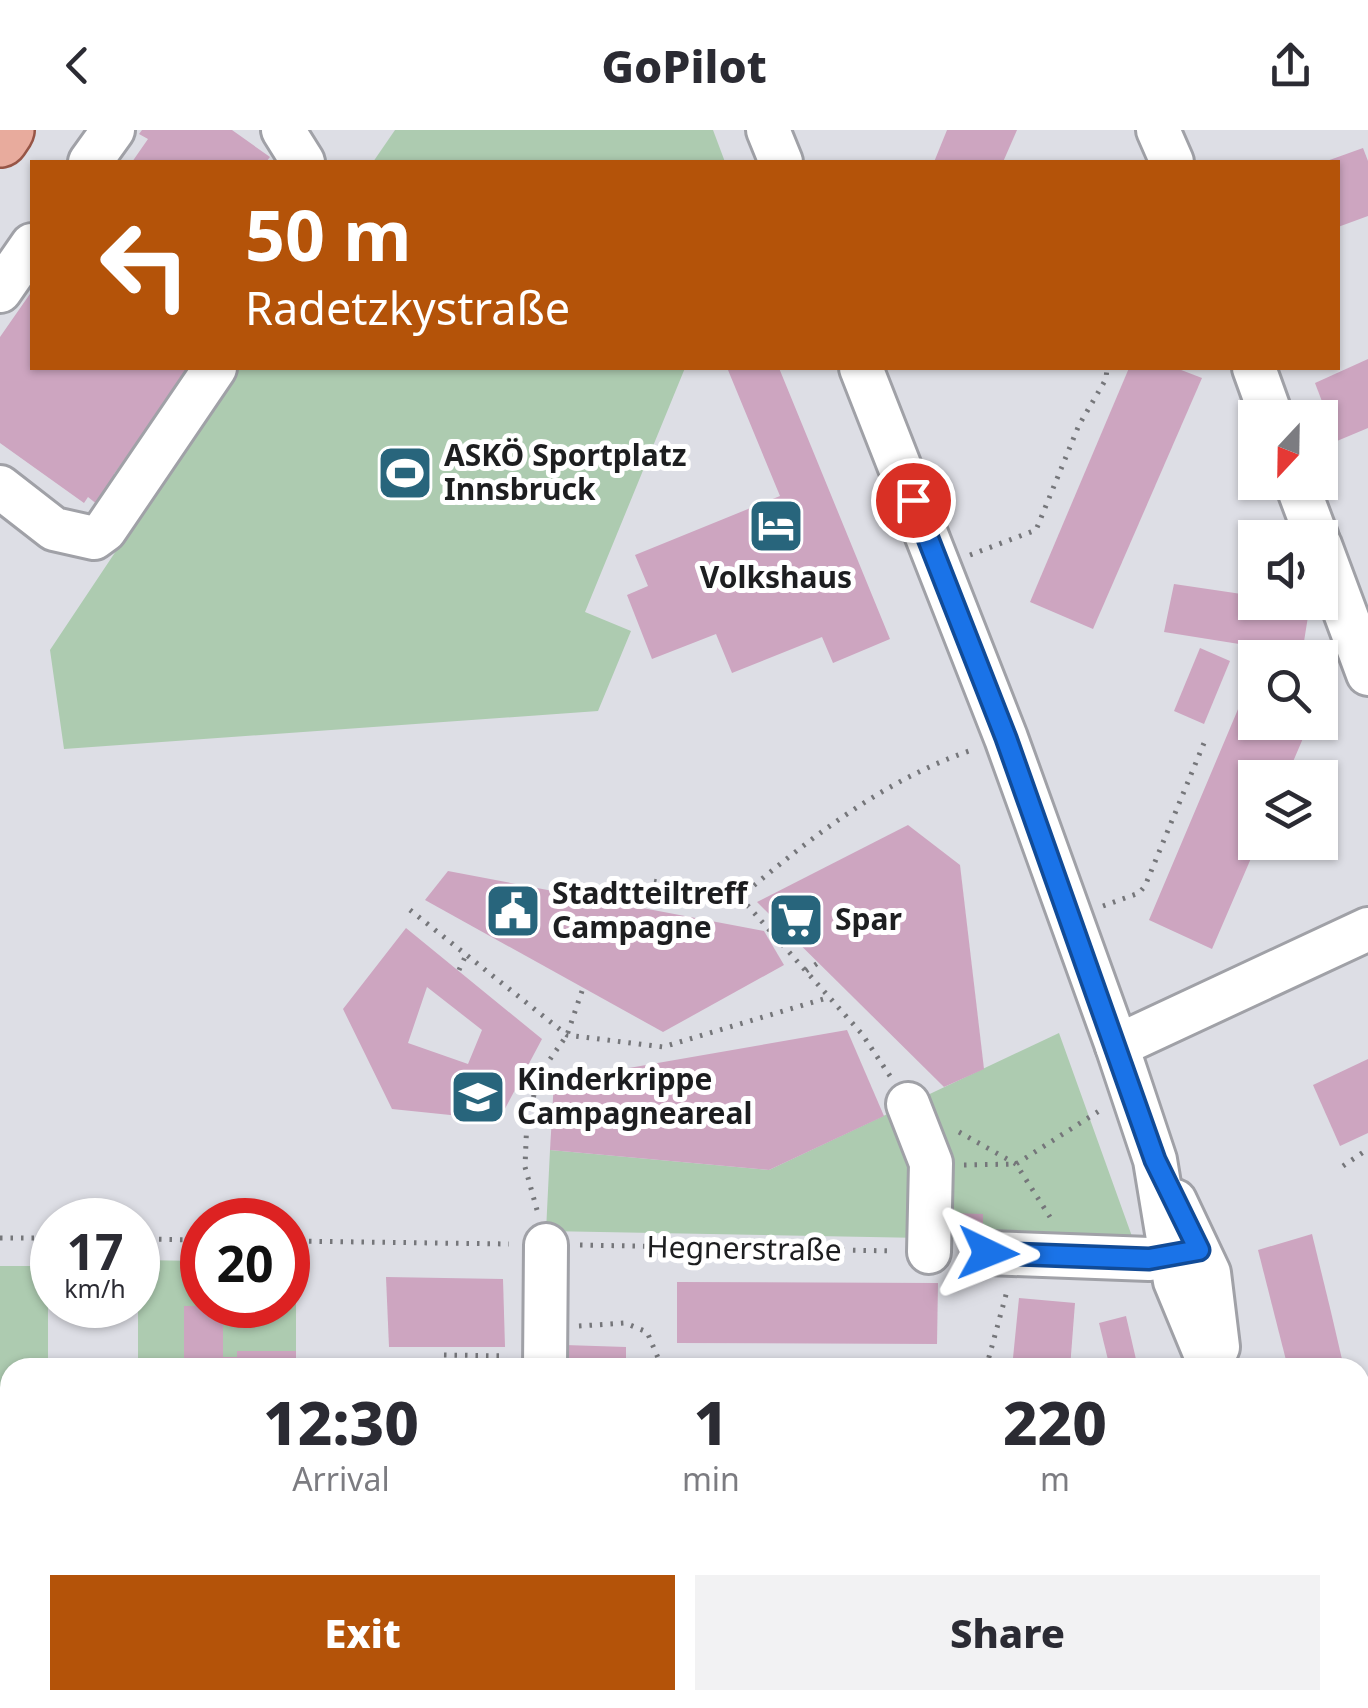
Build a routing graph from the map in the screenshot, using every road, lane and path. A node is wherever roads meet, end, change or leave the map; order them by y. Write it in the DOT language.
graph roads {
  1 [pos="6,130"];
  2 [pos="113,130"];
  3 [pos="283,130"];
  4 [pos="768,130"];
  5 [pos="1158,130"];
  6 [pos="0,138"];
  7 [pos="91,160"];
  8 [pos="302,160"];
  9 [pos="780,160"];
  10 [pos="1171,160"];
  11 [pos="30,248"];
  12 [pos="0,291"];
  13 [pos="214,370"];
  14 [pos="862,370"];
  15 [pos="1107,370"];
  16 [pos="1255,370"];
  17 [pos="1266,400"];
  18 [pos="0,488"];
  19 [pos="978,552"];
  20 [pos="1338,594"];
  21 [pos="1368,674"];
  22 [pos="1006,738"];
  23 [pos="1204,743"];
  24 [pos="740,897"];
  25 [pos="1113,902"];
  26 [pos="637,907"];
  27 [pos="410,910"];
  28 [pos="1368,929"];
  29 [pos="467,954"];
  30 [pos="818,963"];
  31 [pos="459,970"];
  32 [pos="806,972"];
  33 [pos="582,988"];
  34 [pos="830,998"];
  35 [pos="567,1035"];
  36 [pos="1117,1046"];
  37 [pos="908,1104"];
  38 [pos="1098,1111"];
  39 [pos="1368,1149"];
  40 [pos="1016,1164"];
  41 [pos="956,1165"];
  42 [pos="1343,1166"];
  43 [pos="0,1238"];
  44 [pos="30,1238"];
  45 [pos="310,1241"];
  46 [pos="546,1245"];
  47 [pos="929,1252"];
  48 [pos="1185,1253"];
  49 [pos="1002,1254"];
  50 [pos="1074,1256"];
  51 [pos="545,1350"];
  52 [pos="444,1355"];
  53 [pos="658,1358"];
  54 [pos="987,1358"];
  55 [pos="1207,1358"];
  56 [pos="1219,1358"];
  1 -- 6 [label="main road"];
  2 -- 7 [label="street"];
  3 -- 8 [label="street"];
  4 -- 9 [label="street"];
  5 -- 10 [label="street"];
  11 -- 12 [label="street"];
  13 -- 18 [label="street"];
  14 -- 22 [label="street"];
  15 -- 19 [label="path"];
  16 -- 17 [label="street"];
  20 -- 21 [label="street"];
  22 -- 24 [label="path"];
  22 -- 36 [label="street"];
  23 -- 25 [label="path"];
  24 -- 26 [label="path"];
  24 -- 32 [label="path"];
  27 -- 29 [label="path"];
  28 -- 36 [label="street"];
  29 -- 31 [label="path"];
  29 -- 35 [label="path"];
  30 -- 32 [label="path"];
  32 -- 34 [label="path"];
  33 -- 35 [label="path"];
  34 -- 35 [label="path"];
  34 -- 37 [label="path"];
  35 -- 46 [label="path"];
  36 -- 48 [label="street"];
  37 -- 40 [label="path"];
  37 -- 47 [label="street"];
  38 -- 40 [label="path"];
  39 -- 42 [label="path"];
  40 -- 41 [label="path"];
  40 -- 50 [label="path"];
  43 -- 44 [label="path"];
  45 -- 46 [label="path, Hegnerstraße"];
  46 -- 47 [label="path, Hegnerstraße"];
  46 -- 51 [label="street"];
  48 -- 50 [label="street"];
  48 -- 55 [label="street"];
  48 -- 56 [label="street"];
  49 -- 50 [label="street"];
  49 -- 54 [label="path"];
  51 -- 52 [label="path"];
  51 -- 53 [label="path"];
}
